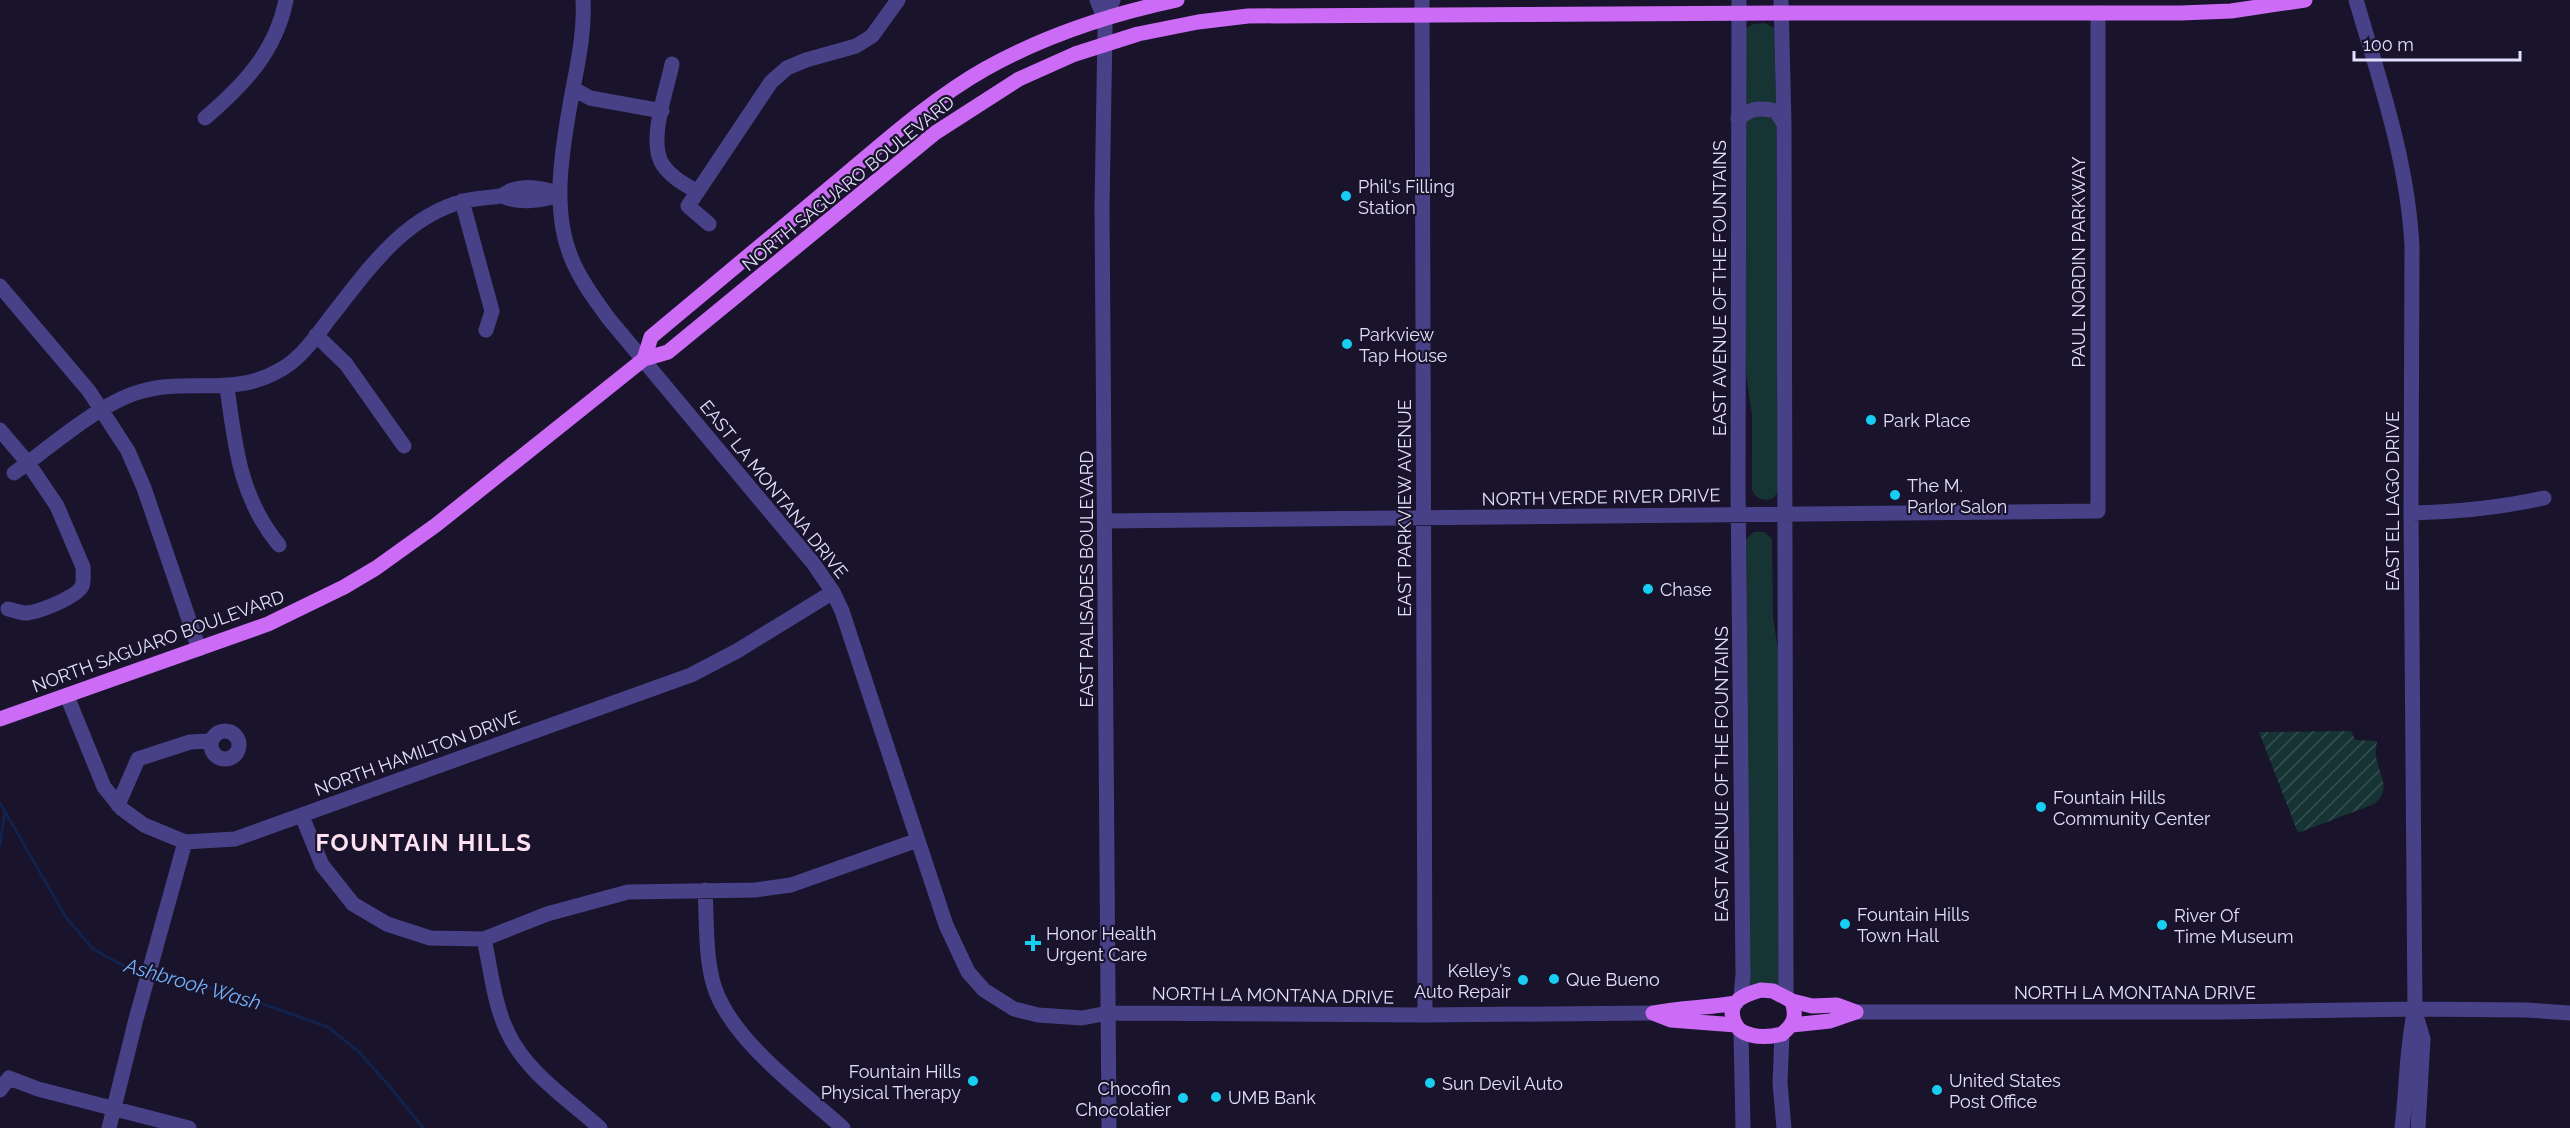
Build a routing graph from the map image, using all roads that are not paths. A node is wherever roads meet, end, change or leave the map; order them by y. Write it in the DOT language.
graph roads {
  1 [pos="286,0"];
  2 [pos="583,0"];
  3 [pos="898,0"];
  4 [pos="1097,0"];
  5 [pos="1113,0"];
  6 [pos="1177,0"];
  7 [pos="2305,0"];
  8 [pos="2356,0"];
  9 [pos="1781,6"];
  10 [pos="2098,6"];
  11 [pos="1739,7"];
  12 [pos="1422,8"];
  13 [pos="1105,31"];
  14 [pos="672,64"];
  15 [pos="574,89"];
  16 [pos="662,106"];
  17 [pos="205,118"];
  18 [pos="1738,119"];
  19 [pos="1784,124"];
  20 [pos="696,191"];
  21 [pos="560,194"];
  22 [pos="462,201"];
  23 [pos="709,224"];
  24 [pos="0,286"];
  25 [pos="486,330"];
  26 [pos="316,335"];
  27 [pos="644,359"];
  28 [pos="227,387"];
  29 [pos="102,410"];
  30 [pos="0,430"];
  31 [pos="404,446"];
  32 [pos="28,463"];
  33 [pos="14,473"];
  34 [pos="2544,498"];
  35 [pos="2098,511"];
  36 [pos="2411,513"];
  37 [pos="1784,514"];
  38 [pos="1739,515"];
  39 [pos="1424,519"];
  40 [pos="1105,521"];
  41 [pos="279,545"];
  42 [pos="833,592"];
  43 [pos="8,609"];
  44 [pos="199,649"];
  45 [pos="67,696"];
  46 [pos="0,719"];
  47 [pos="212,741"];
  48 [pos="118,805"];
  49 [pos="302,816"];
  50 [pos="918,840"];
  51 [pos="185,842"];
  52 [pos="705,890"];
  53 [pos="484,939"];
  54 [pos="1790,999"];
  55 [pos="1738,1000"];
  56 [pos="2415,1009"];
  57 [pos="1653,1012"];
  58 [pos="1856,1012"];
  59 [pos="1108,1013"];
  60 [pos="2570,1013"];
  61 [pos="1425,1016"];
  62 [pos="1738,1028"];
  63 [pos="1787,1030"];
  64 [pos="0,1090"];
  65 [pos="113,1109"];
  66 [pos="109,1128"];
  67 [pos="189,1128"];
  68 [pos="600,1128"];
  69 [pos="843,1128"];
  70 [pos="1109,1128"];
  71 [pos="1743,1128"];
  72 [pos="1784,1128"];
  73 [pos="2402,1128"];
  74 [pos="2418,1128"];
  1 -- 17 [label="street"];
  2 -- 15 [label="street, EAST LA MONTANA DRIVE"];
  3 -- 20 [label="street"];
  4 -- 13 [label="street"];
  5 -- 13 [label="street"];
  6 -- 13 [label="main road, NORTH SAGUARO BOULEVARD"];
  7 -- 10 [label="main road, NORTH SAGUARO BOULEVARD"];
  8 -- 36 [label="street, EAST EL LAGO DRIVE"];
  9 -- 10 [label="main road, NORTH SAGUARO BOULEVARD"];
  9 -- 11 [label="main road, NORTH SAGUARO BOULEVARD"];
  9 -- 19 [label="street"];
  10 -- 35 [label="street, PAUL NORDIN PARKWAY"];
  11 -- 12 [label="main road, NORTH SAGUARO BOULEVARD"];
  11 -- 18 [label="street, EAST AVENUE OF THE FOUNTAINS"];
  12 -- 13 [label="main road, NORTH SAGUARO BOULEVARD"];
  12 -- 39 [label="street, EAST PARKVIEW AVENUE"];
  13 -- 27 [label="main road, NORTH SAGUARO BOULEVARD"];
  13 -- 27 [label="main road, NORTH SAGUARO BOULEVARD"];
  13 -- 40 [label="street, EAST PALISADES BOULEVARD"];
  14 -- 16 [label="street"];
  15 -- 16 [label="street"];
  15 -- 21 [label="street, EAST LA MONTANA DRIVE"];
  16 -- 20 [label="street"];
  18 -- 19 [label="street, EAST AVENUE OF THE FOUNTAINS"];
  18 -- 38 [label="street, EAST AVENUE OF THE FOUNTAINS"];
  19 -- 37 [label="street"];
  20 -- 23 [label="street"];
  21 -- 22 [label="street"];
  21 -- 27 [label="street, EAST LA MONTANA DRIVE"];
  22 -- 25 [label="street"];
  22 -- 26 [label="street"];
  24 -- 29 [label="street"];
  26 -- 28 [label="street"];
  26 -- 31 [label="street"];
  27 -- 42 [label="street, EAST LA MONTANA DRIVE"];
  27 -- 44 [label="main road, NORTH SAGUARO BOULEVARD"];
  28 -- 29 [label="street"];
  28 -- 41 [label="street"];
  29 -- 32 [label="street"];
  29 -- 44 [label="street"];
  30 -- 32 [label="street"];
  32 -- 33 [label="street"];
  32 -- 43 [label="street"];
  34 -- 36 [label="street"];
  35 -- 37 [label="street, NORTH VERDE RIVER DRIVE"];
  36 -- 56 [label="street, EAST EL LAGO DRIVE"];
  37 -- 38 [label="street, NORTH VERDE RIVER DRIVE"];
  37 -- 54 [label="street"];
  38 -- 39 [label="street, NORTH VERDE RIVER DRIVE"];
  38 -- 55 [label="street, EAST AVENUE OF THE FOUNTAINS"];
  39 -- 40 [label="street, NORTH VERDE RIVER DRIVE"];
  39 -- 61 [label="street, EAST PARKVIEW AVENUE"];
  40 -- 59 [label="street, EAST PALISADES BOULEVARD"];
  42 -- 49 [label="street, NORTH HAMILTON DRIVE"];
  42 -- 50 [label="street, EAST LA MONTANA DRIVE"];
  44 -- 45 [label="main road, NORTH SAGUARO BOULEVARD"];
  45 -- 46 [label="main road, NORTH SAGUARO BOULEVARD"];
  45 -- 48 [label="street, NORTH HAMILTON DRIVE"];
  47 -- 48 [label="street"];
  48 -- 51 [label="street, NORTH HAMILTON DRIVE"];
  49 -- 51 [label="street, NORTH HAMILTON DRIVE"];
  49 -- 53 [label="street"];
  50 -- 52 [label="street"];
  50 -- 59 [label="street, EAST LA MONTANA DRIVE"];
  51 -- 65 [label="street"];
  52 -- 53 [label="street"];
  52 -- 69 [label="street"];
  53 -- 68 [label="street"];
  54 -- 55 [label="main road"];
  54 -- 58 [label="main road"];
  54 -- 63 [label="main road"];
  55 -- 57 [label="main road, NORTH LA MONTANA DRIVE"];
  55 -- 62 [label="main road"];
  56 -- 58 [label="street, NORTH LA MONTANA DRIVE"];
  56 -- 60 [label="street"];
  56 -- 73 [label="street, EAST EL LAGO DRIVE"];
  56 -- 74 [label="street, EAST EL LAGO DRIVE"];
  57 -- 61 [label="street, NORTH LA MONTANA DRIVE"];
  57 -- 62 [label="main road, NORTH LA MONTANA DRIVE"];
  58 -- 63 [label="main road"];
  59 -- 61 [label="street, NORTH LA MONTANA DRIVE"];
  59 -- 70 [label="street, EAST PALISADES BOULEVARD"];
  62 -- 63 [label="main road"];
  62 -- 71 [label="street"];
  63 -- 72 [label="street"];
  64 -- 65 [label="street"];
  65 -- 66 [label="street"];
  65 -- 67 [label="street"];
}
